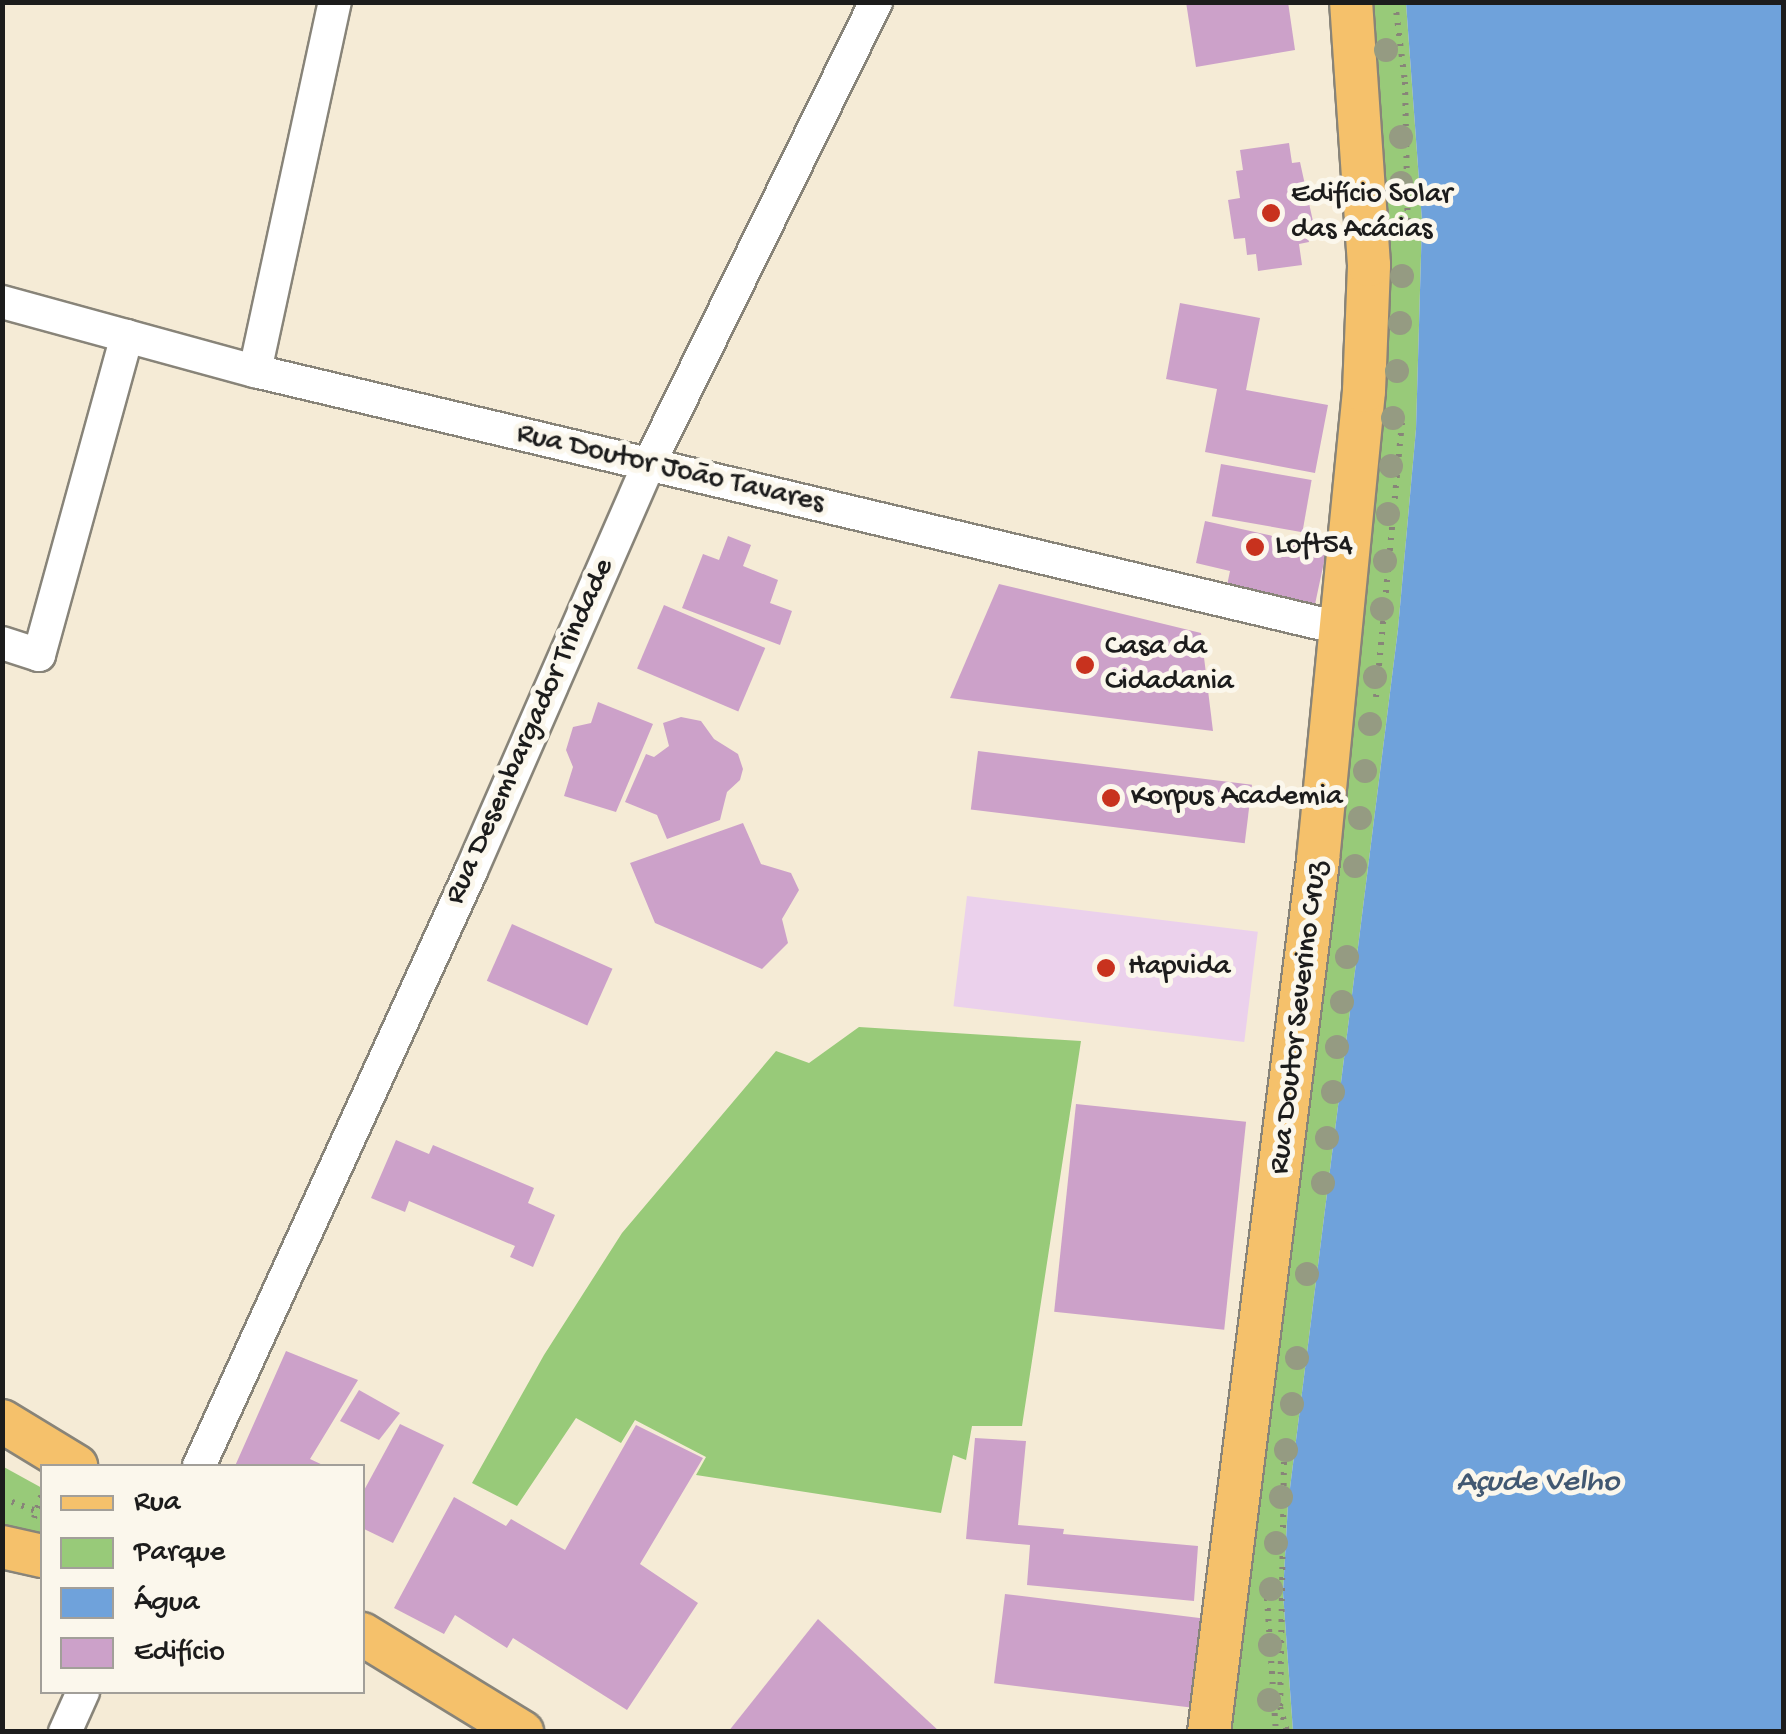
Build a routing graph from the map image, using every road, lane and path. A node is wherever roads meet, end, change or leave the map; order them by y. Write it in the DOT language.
graph roads {
  1 [pos="335,2"];
  2 [pos="876,2"];
  3 [pos="1352,2"];
  4 [pos="2,302"];
  5 [pos="127,336"];
  6 [pos="255,371"];
  7 [pos="648,466"];
  8 [pos="1340,628"];
  9 [pos="2,643"];
  10 [pos="2,1421"];
  11 [pos="73,1464"];
  12 [pos="201,1464"];
  13 [pos="2,1498"];
  14 [pos="40,1500"];
  15 [pos="36,1511"];
  16 [pos="25,1544"];
  17 [pos="365,1636"];
  18 [pos="365,1664"];
  19 [pos="82,1694"];
  20 [pos="65,1732"];
  21 [pos="477,1732"];
  22 [pos="522,1732"];
  23 [pos="1209,1732"];
  1 -- 6 [label="street"];
  2 -- 7 [label="street, Rua Desembargador Trindade"];
  3 -- 8 [label="main road, Rua Doutor Severino Cruz"];
  4 -- 5 [label="street, Rua Doutor João Tavares"];
  5 -- 6 [label="street, Rua Doutor João Tavares"];
  5 -- 9 [label="street"];
  6 -- 7 [label="street, Rua Doutor João Tavares"];
  7 -- 8 [label="street, Rua Doutor João Tavares"];
  7 -- 12 [label="street, Rua Desembargador Trindade"];
  8 -- 23 [label="main road, Rua Doutor Severino Cruz"];
  10 -- 11 [label="main road"];
  13 -- 15 [label="path"];
  14 -- 15 [label="path"];
  15 -- 16 [label="path"];
  17 -- 22 [label="main road"];
  18 -- 21 [label="main road"];
  19 -- 20 [label="street"];
}
